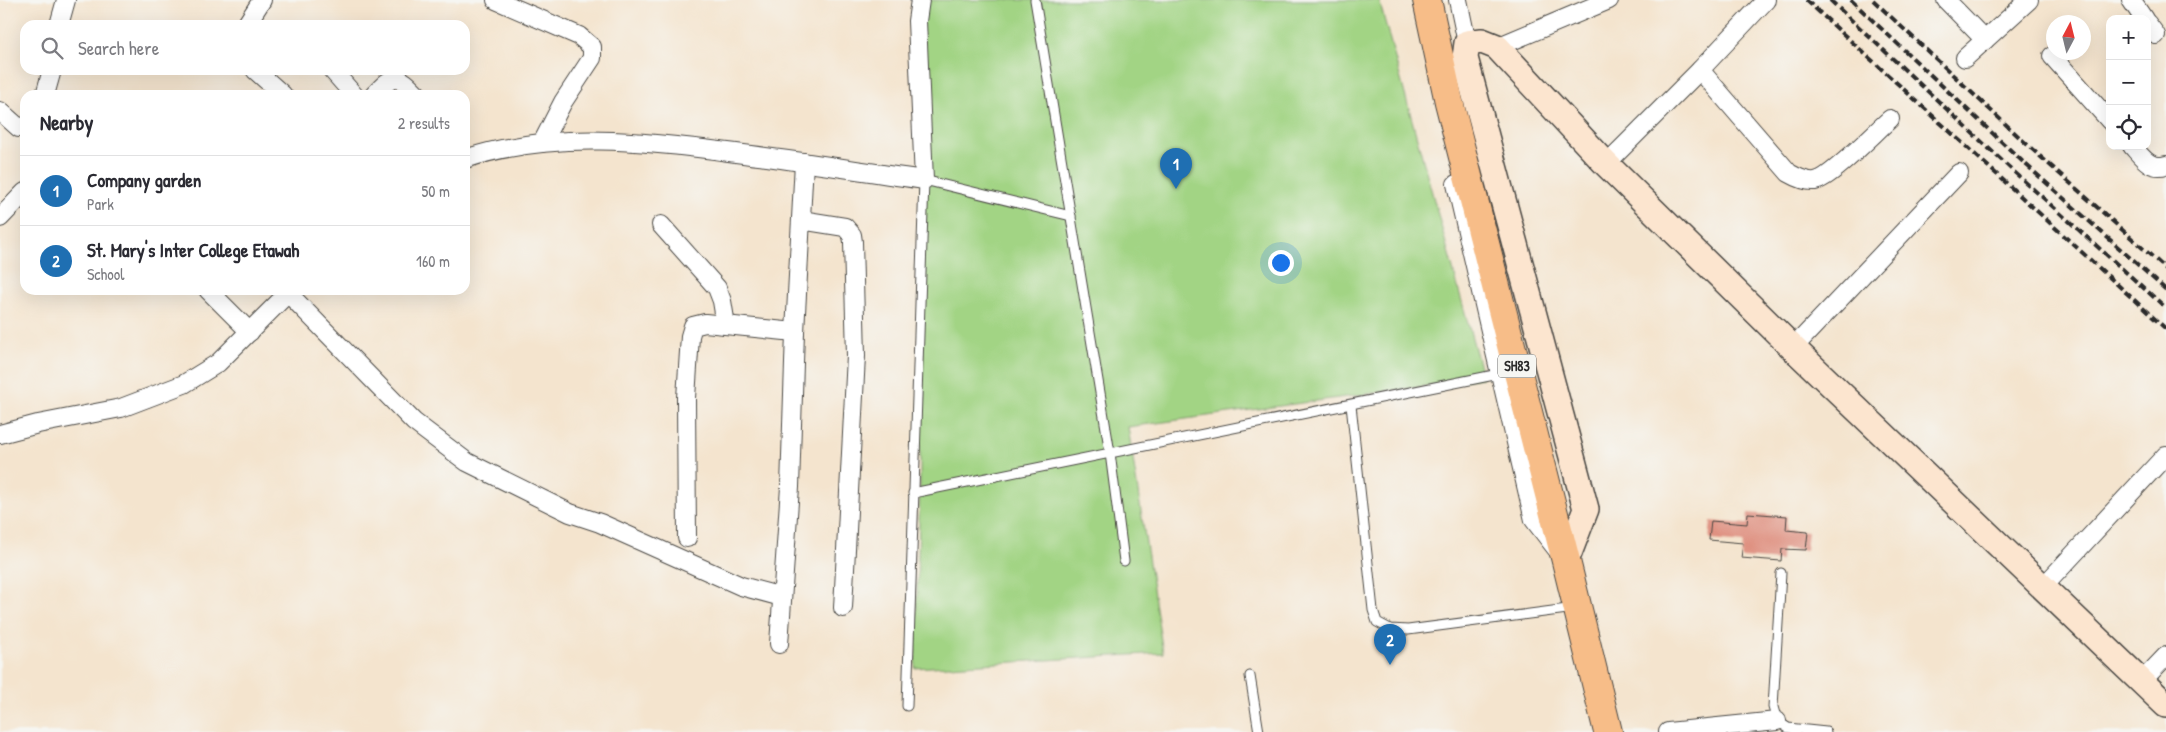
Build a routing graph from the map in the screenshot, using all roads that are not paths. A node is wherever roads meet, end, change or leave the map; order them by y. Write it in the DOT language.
graph roads {
  1 [pos="66,0"];
  2 [pos="262,0"];
  3 [pos="496,0"];
  4 [pos="920,0"];
  5 [pos="1035,0"];
  6 [pos="1416,0"];
  7 [pos="1427,0"];
  8 [pos="1458,0"];
  9 [pos="1609,0"];
  10 [pos="1766,0"];
  11 [pos="1946,0"];
  12 [pos="2029,0"];
  13 [pos="2131,0"];
  14 [pos="2141,15"];
  15 [pos="60,20"];
  16 [pos="249,20"];
  17 [pos="1985,40"];
  18 [pos="1467,43"];
  19 [pos="1497,47"];
  20 [pos="1966,58"];
  21 [pos="2056,60"];
  22 [pos="1700,70"];
  23 [pos="51,75"];
  24 [pos="261,75"];
  25 [pos="336,75"];
  26 [pos="46,90"];
  27 [pos="277,90"];
  28 [pos="350,90"];
  29 [pos="379,90"];
  30 [pos="413,90"];
  31 [pos="0,111"];
  32 [pos="2106,117"];
  33 [pos="1890,119"];
  34 [pos="20,128"];
  35 [pos="542,143"];
  36 [pos="2136,150"];
  37 [pos="470,153"];
  38 [pos="804,162"];
  39 [pos="1606,164"];
  40 [pos="2166,165"];
  41 [pos="1959,173"];
  42 [pos="924,180"];
  43 [pos="20,197"];
  44 [pos="1071,216"];
  45 [pos="0,218"];
  46 [pos="801,220"];
  47 [pos="661,225"];
  48 [pos="213,295"];
  49 [pos="287,295"];
  50 [pos="293,295"];
  51 [pos="726,325"];
  52 [pos="250,332"];
  53 [pos="795,332"];
  54 [pos="1793,348"];
  55 [pos="1499,374"];
  56 [pos="1351,405"];
  57 [pos="0,434"];
  58 [pos="1110,454"];
  59 [pos="2166,455"];
  60 [pos="913,494"];
  61 [pos="686,538"];
  62 [pos="1124,561"];
  63 [pos="1566,561"];
  64 [pos="1781,573"];
  65 [pos="2043,587"];
  66 [pos="782,597"];
  67 [pos="843,608"];
  68 [pos="1578,608"];
  69 [pos="779,644"];
  70 [pos="2166,656"];
  71 [pos="1250,676"];
  72 [pos="2142,681"];
  73 [pos="2166,705"];
  74 [pos="907,706"];
  75 [pos="1777,721"];
  76 [pos="1259,732"];
  77 [pos="1608,732"];
  78 [pos="1668,732"];
  79 [pos="1826,732"];
  1 -- 15 [label="street"];
  2 -- 16 [label="street"];
  3 -- 35 [label="street"];
  4 -- 42 [label="street"];
  5 -- 44 [label="lane"];
  6 -- 55 [label="street"];
  7 -- 63 [label="main road, SH83"];
  8 -- 18 [label="street"];
  9 -- 19 [label="street"];
  10 -- 22 [label="street"];
  11 -- 17 [label="street"];
  12 -- 17 [label="street"];
  13 -- 14 [label="street"];
  17 -- 20 [label="street"];
  18 -- 19 [label="street"];
  18 -- 63 [label="street"];
  19 -- 39 [label="street"];
  21 -- 32 [label="street"];
  22 -- 33 [label="street"];
  22 -- 39 [label="street"];
  23 -- 26 [label="street"];
  24 -- 27 [label="street"];
  25 -- 28 [label="street"];
  29 -- 30 [label="street"];
  31 -- 34 [label="street"];
  35 -- 37 [label="street"];
  35 -- 38 [label="street"];
  36 -- 40 [label="street"];
  38 -- 42 [label="street"];
  38 -- 46 [label="street"];
  39 -- 54 [label="street"];
  41 -- 54 [label="street"];
  42 -- 44 [label="lane"];
  42 -- 60 [label="lane"];
  43 -- 45 [label="street"];
  44 -- 58 [label="lane"];
  46 -- 53 [label="street"];
  46 -- 67 [label="street"];
  47 -- 51 [label="street"];
  48 -- 52 [label="street"];
  49 -- 52 [label="street"];
  50 -- 66 [label="street"];
  51 -- 53 [label="street"];
  51 -- 61 [label="street"];
  52 -- 57 [label="street"];
  53 -- 66 [label="street"];
  54 -- 65 [label="street"];
  55 -- 56 [label="lane"];
  55 -- 63 [label="street"];
  56 -- 58 [label="lane"];
  56 -- 68 [label="lane"];
  58 -- 60 [label="lane"];
  58 -- 62 [label="lane"];
  59 -- 65 [label="street"];
  60 -- 74 [label="lane"];
  63 -- 68 [label="main road, SH83"];
  64 -- 75 [label="lane"];
  65 -- 72 [label="street"];
  66 -- 69 [label="street"];
  68 -- 77 [label="main road, SH83"];
  70 -- 72 [label="street"];
  71 -- 76 [label="lane"];
  72 -- 73 [label="street"];
  75 -- 78 [label="street"];
  75 -- 79 [label="lane"];
}
